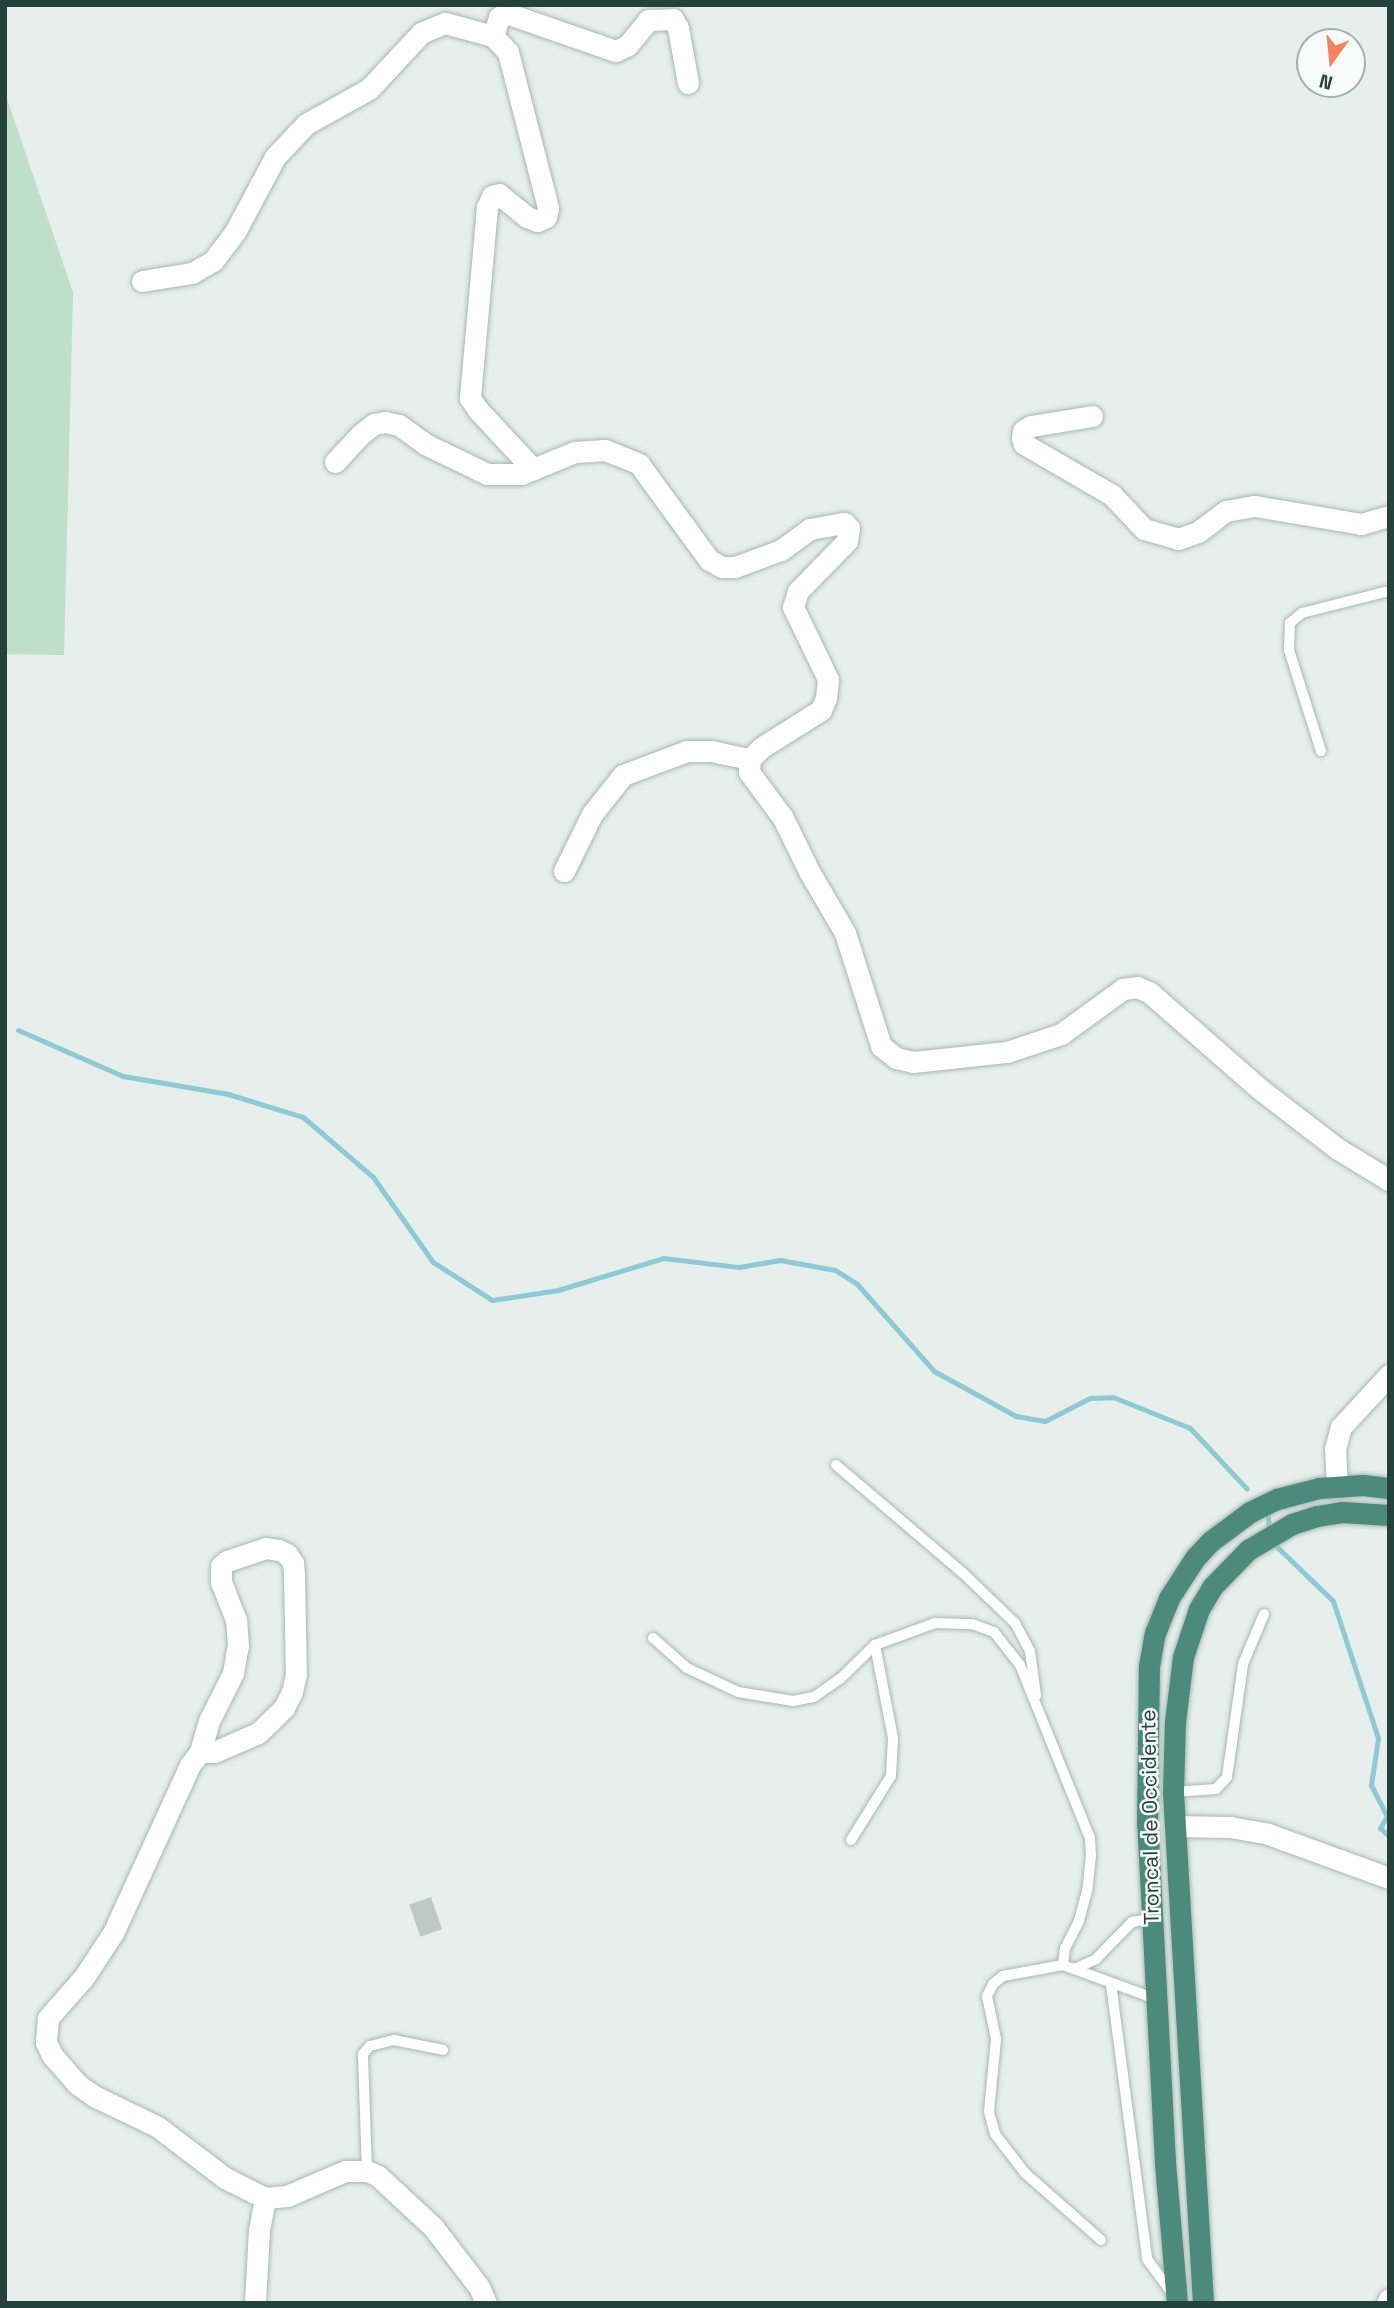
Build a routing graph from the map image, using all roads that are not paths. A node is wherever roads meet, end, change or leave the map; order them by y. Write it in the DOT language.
graph roads {
  1 [pos="493,36"];
  2 [pos="688,83"];
  3 [pos="142,281"];
  4 [pos="1092,416"];
  5 [pos="335,463"];
  6 [pos="533,469"];
  7 [pos="1389,516"];
  8 [pos="1389,591"];
  9 [pos="1321,751"];
  10 [pos="750,759"];
  11 [pos="564,871"];
  12 [pos="1389,1180"];
  13 [pos="1389,1375"];
  14 [pos="836,1465"];
  15 [pos="1337,1485"];
  16 [pos="1389,1488"];
  17 [pos="1389,1515"];
  18 [pos="1264,1615"];
  19 [pos="653,1638"];
  20 [pos="875,1645"];
  21 [pos="1038,1717"];
  22 [pos="200,1752"];
  23 [pos="1173,1792"];
  24 [pos="1175,1826"];
  25 [pos="851,1840"];
  26 [pos="1389,1878"];
  27 [pos="1152,1919"];
  28 [pos="1069,1967"];
  29 [pos="1111,1984"];
  30 [pos="1156,1999"];
  31 [pos="443,2050"];
  32 [pos="366,2171"];
  33 [pos="265,2198"];
  34 [pos="1101,2240"];
  35 [pos="1177,2301"];
  36 [pos="255,2303"];
  37 [pos="486,2303"];
  38 [pos="1203,2303"];
  1 -- 2 [label="street"];
  1 -- 3 [label="street"];
  1 -- 6 [label="street"];
  4 -- 7 [label="street"];
  5 -- 6 [label="street"];
  6 -- 10 [label="street"];
  8 -- 9 [label="lane"];
  10 -- 11 [label="street"];
  10 -- 12 [label="street"];
  13 -- 15 [label="street"];
  14 -- 21 [label="lane"];
  15 -- 16 [label="highway, Troncal de Occidente"];
  15 -- 27 [label="highway, Troncal de Occidente"];
  17 -- 23 [label="highway, Troncal de Occidente"];
  18 -- 23 [label="lane"];
  19 -- 20 [label="lane"];
  20 -- 21 [label="lane"];
  20 -- 25 [label="lane"];
  21 -- 28 [label="lane"];
  22 -- 22 [label="street"];
  22 -- 33 [label="street"];
  23 -- 24 [label="highway, Troncal de Occidente"];
  24 -- 26 [label="street"];
  24 -- 38 [label="highway, Troncal de Occidente"];
  27 -- 28 [label="lane"];
  27 -- 30 [label="highway, Troncal de Occidente"];
  28 -- 29 [label="lane"];
  28 -- 34 [label="lane"];
  29 -- 30 [label="lane"];
  29 -- 35 [label="lane"];
  30 -- 35 [label="highway, Troncal de Occidente"];
  31 -- 32 [label="lane"];
  32 -- 33 [label="street"];
  32 -- 37 [label="street"];
  33 -- 36 [label="street"];
}
